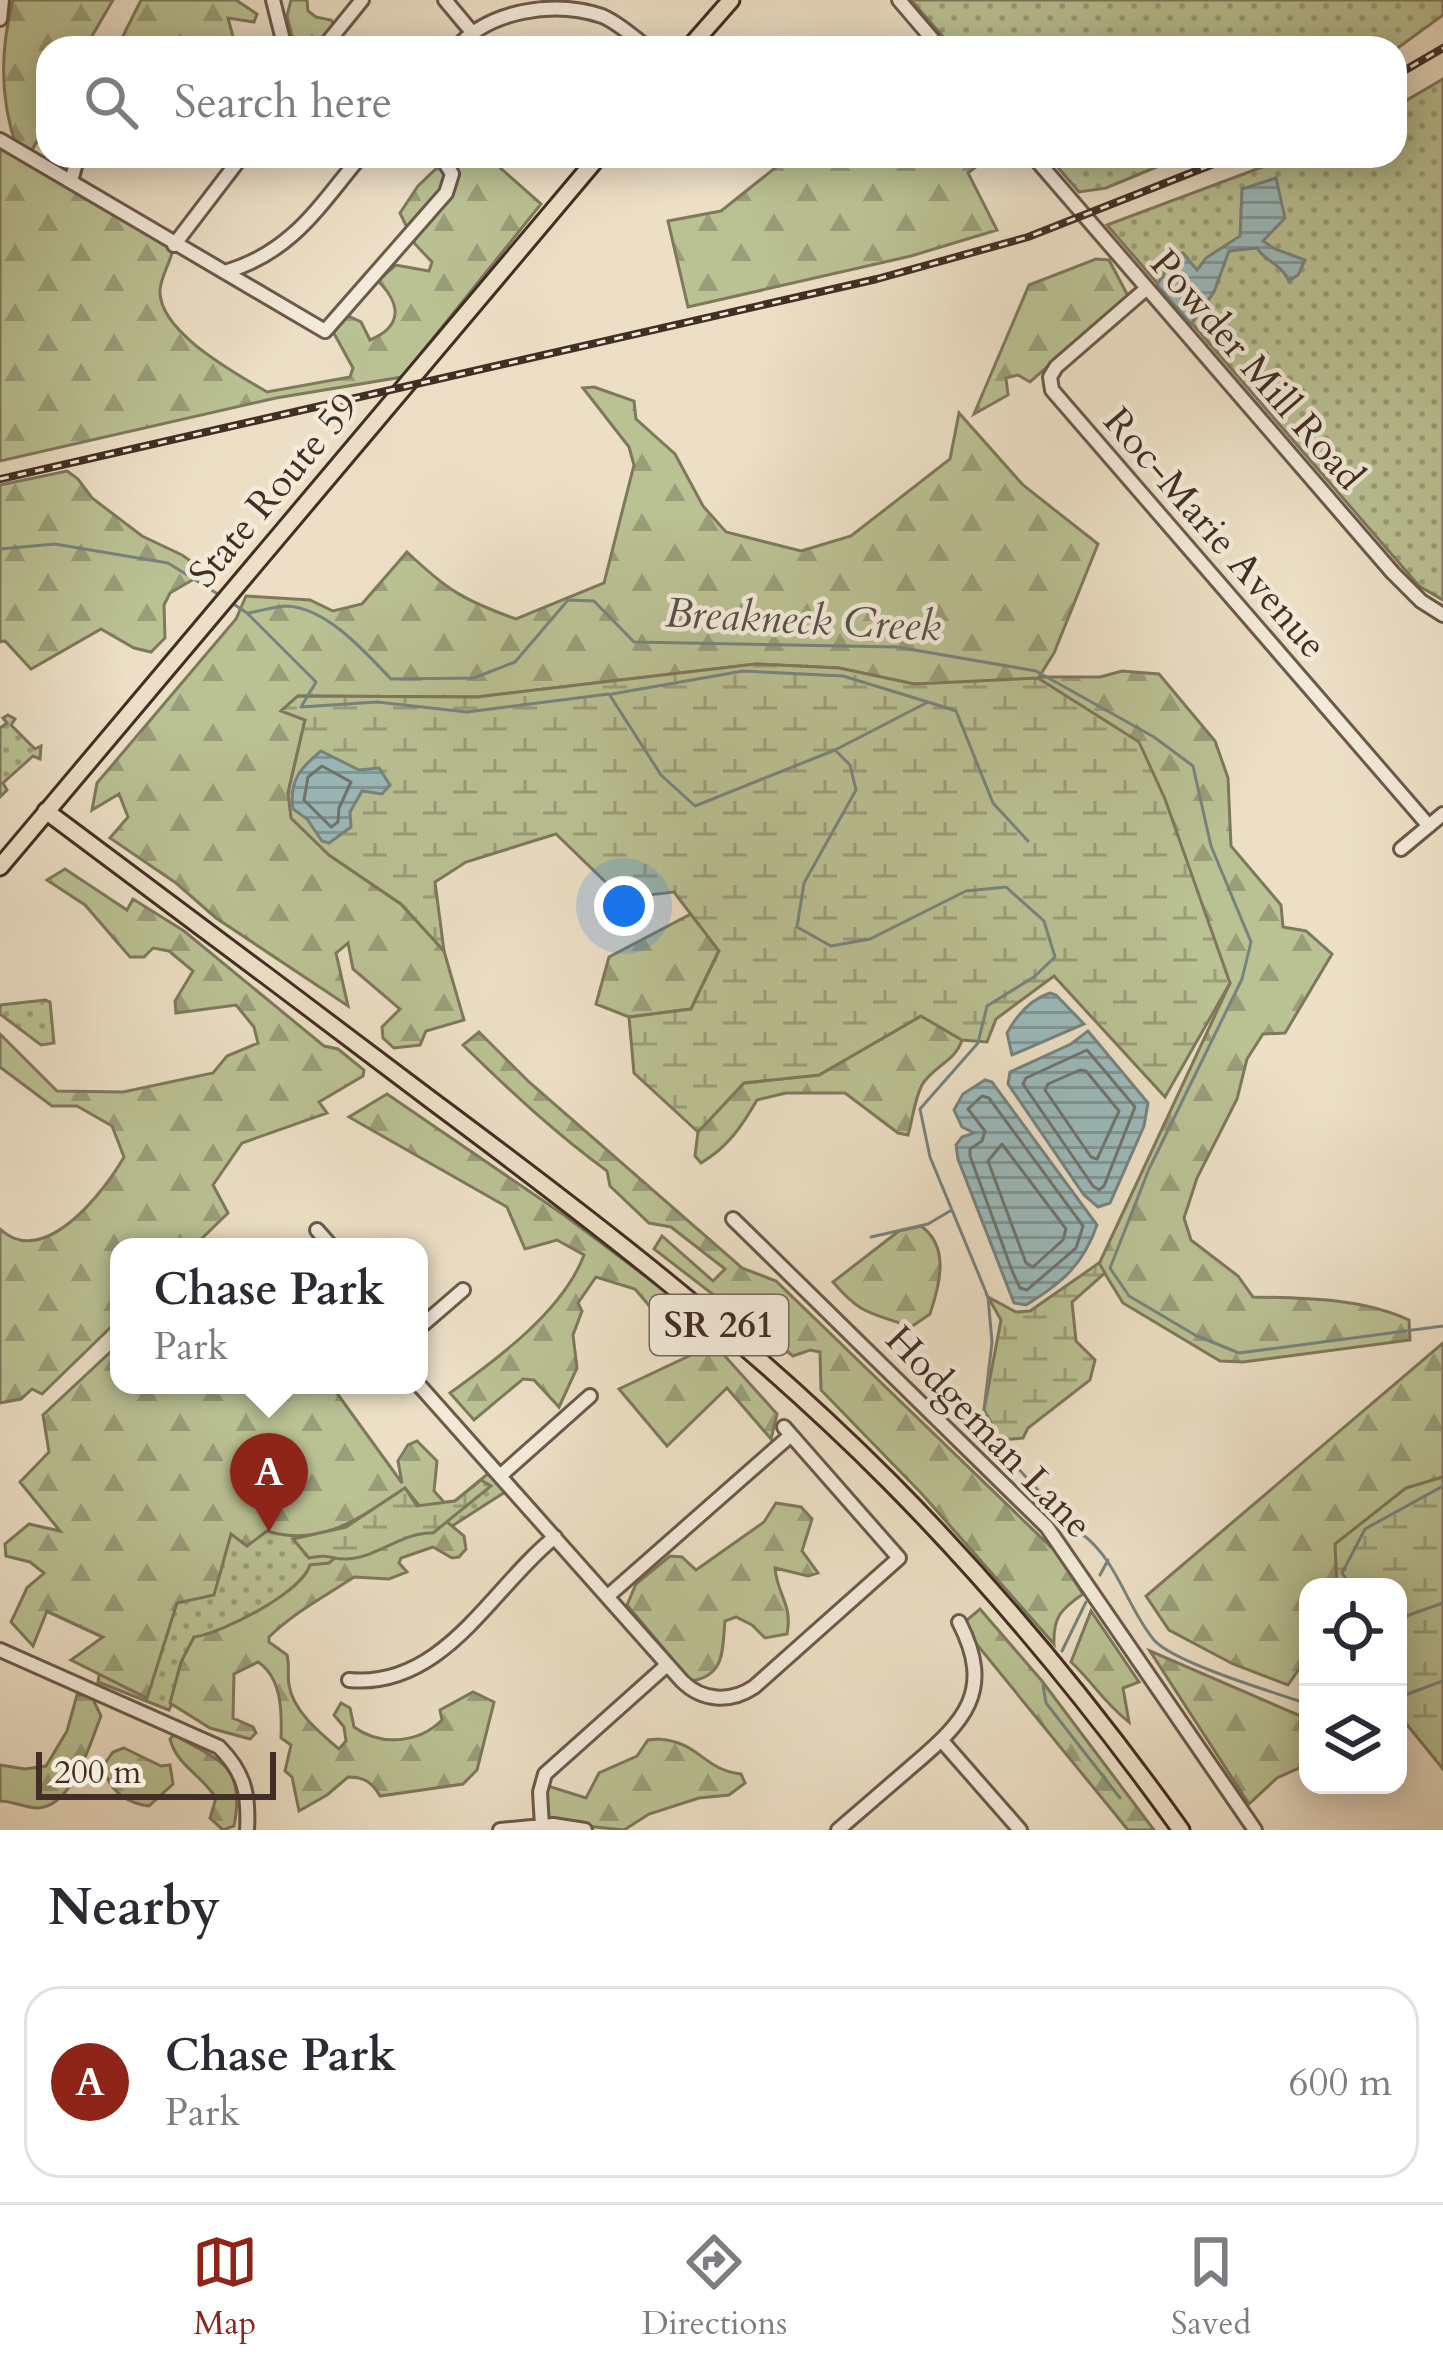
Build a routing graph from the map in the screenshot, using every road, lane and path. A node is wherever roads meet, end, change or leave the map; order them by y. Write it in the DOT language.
graph roads {
  1 [pos="2,0"];
  2 [pos="273,0"];
  3 [pos="362,0"];
  4 [pos="445,0"];
  5 [pos="731,0"];
  6 [pos="898,0"];
  7 [pos="0,19"];
  8 [pos="471,31"];
  9 [pos="282,36"];
  10 [pos="333,36"];
  11 [pos="467,36"];
  12 [pos="632,36"];
  13 [pos="700,36"];
  14 [pos="930,36"];
  15 [pos="1,138"];
  16 [pos="36,160"];
  17 [pos="50,168"];
  18 [pos="74,168"];
  19 [pos="233,168"];
  20 [pos="351,168"];
  21 [pos="448,168"];
  22 [pos="589,168"];
  23 [pos="1044,168"];
  24 [pos="71,181"];
  25 [pos="174,245"];
  26 [pos="228,271"];
  27 [pos="1147,288"];
  28 [pos="1443,615"];
  29 [pos="46,811"];
  30 [pos="1443,814"];
  31 [pos="1429,826"];
  32 [pos="1401,849"];
  33 [pos="0,867"];
  34 [pos="733,1219"];
  35 [pos="317,1229"];
  36 [pos="324,1238"];
  37 [pos="463,1290"];
  38 [pos="428,1320"];
  39 [pos="426,1394"];
  40 [pos="590,1396"];
  41 [pos="500,1475"];
  42 [pos="555,1537"];
  43 [pos="608,1597"];
  44 [pos="959,1622"];
  45 [pos="0,1650"];
  46 [pos="667,1665"];
  47 [pos="349,1680"];
  48 [pos="942,1741"];
  49 [pos="542,1826"];
  50 [pos="248,1830"];
  51 [pos="500,1830"];
  52 [pos="585,1830"];
  53 [pos="838,1830"];
  54 [pos="1020,1830"];
  55 [pos="1181,1830"];
  56 [pos="1255,1830"];
  1 -- 7 [label="street"];
  2 -- 9 [label="street"];
  3 -- 10 [label="street"];
  4 -- 8 [label="street"];
  5 -- 13 [label="main road"];
  6 -- 14 [label="street"];
  8 -- 11 [label="street"];
  8 -- 12 [label="street"];
  15 -- 16 [label="street"];
  17 -- 24 [label="street"];
  18 -- 24 [label="street"];
  19 -- 25 [label="street"];
  20 -- 26 [label="street"];
  21 -- 26 [label="street"];
  22 -- 29 [label="main road, State Route 59"];
  23 -- 27 [label="street, Powder Mill Road"];
  24 -- 25 [label="street"];
  25 -- 26 [label="street"];
  27 -- 28 [label="street, Powder Mill Road"];
  27 -- 31 [label="street, Roc-Marie Avenue"];
  29 -- 33 [label="main road, State Route 59"];
  29 -- 55 [label="main road, SR 261"];
  30 -- 31 [label="street"];
  31 -- 32 [label="street"];
  34 -- 56 [label="street, Hodgeman Lane"];
  35 -- 36 [label="street"];
  37 -- 38 [label="street"];
  39 -- 41 [label="street"];
  40 -- 41 [label="street"];
  41 -- 42 [label="street"];
  42 -- 43 [label="street"];
  42 -- 47 [label="street"];
  43 -- 46 [label="street"];
  43 -- 46 [label="street"];
  44 -- 48 [label="street"];
  45 -- 50 [label="street"];
  46 -- 49 [label="street"];
  48 -- 53 [label="street"];
  48 -- 54 [label="street"];
  49 -- 51 [label="street"];
  49 -- 52 [label="street"];
}
